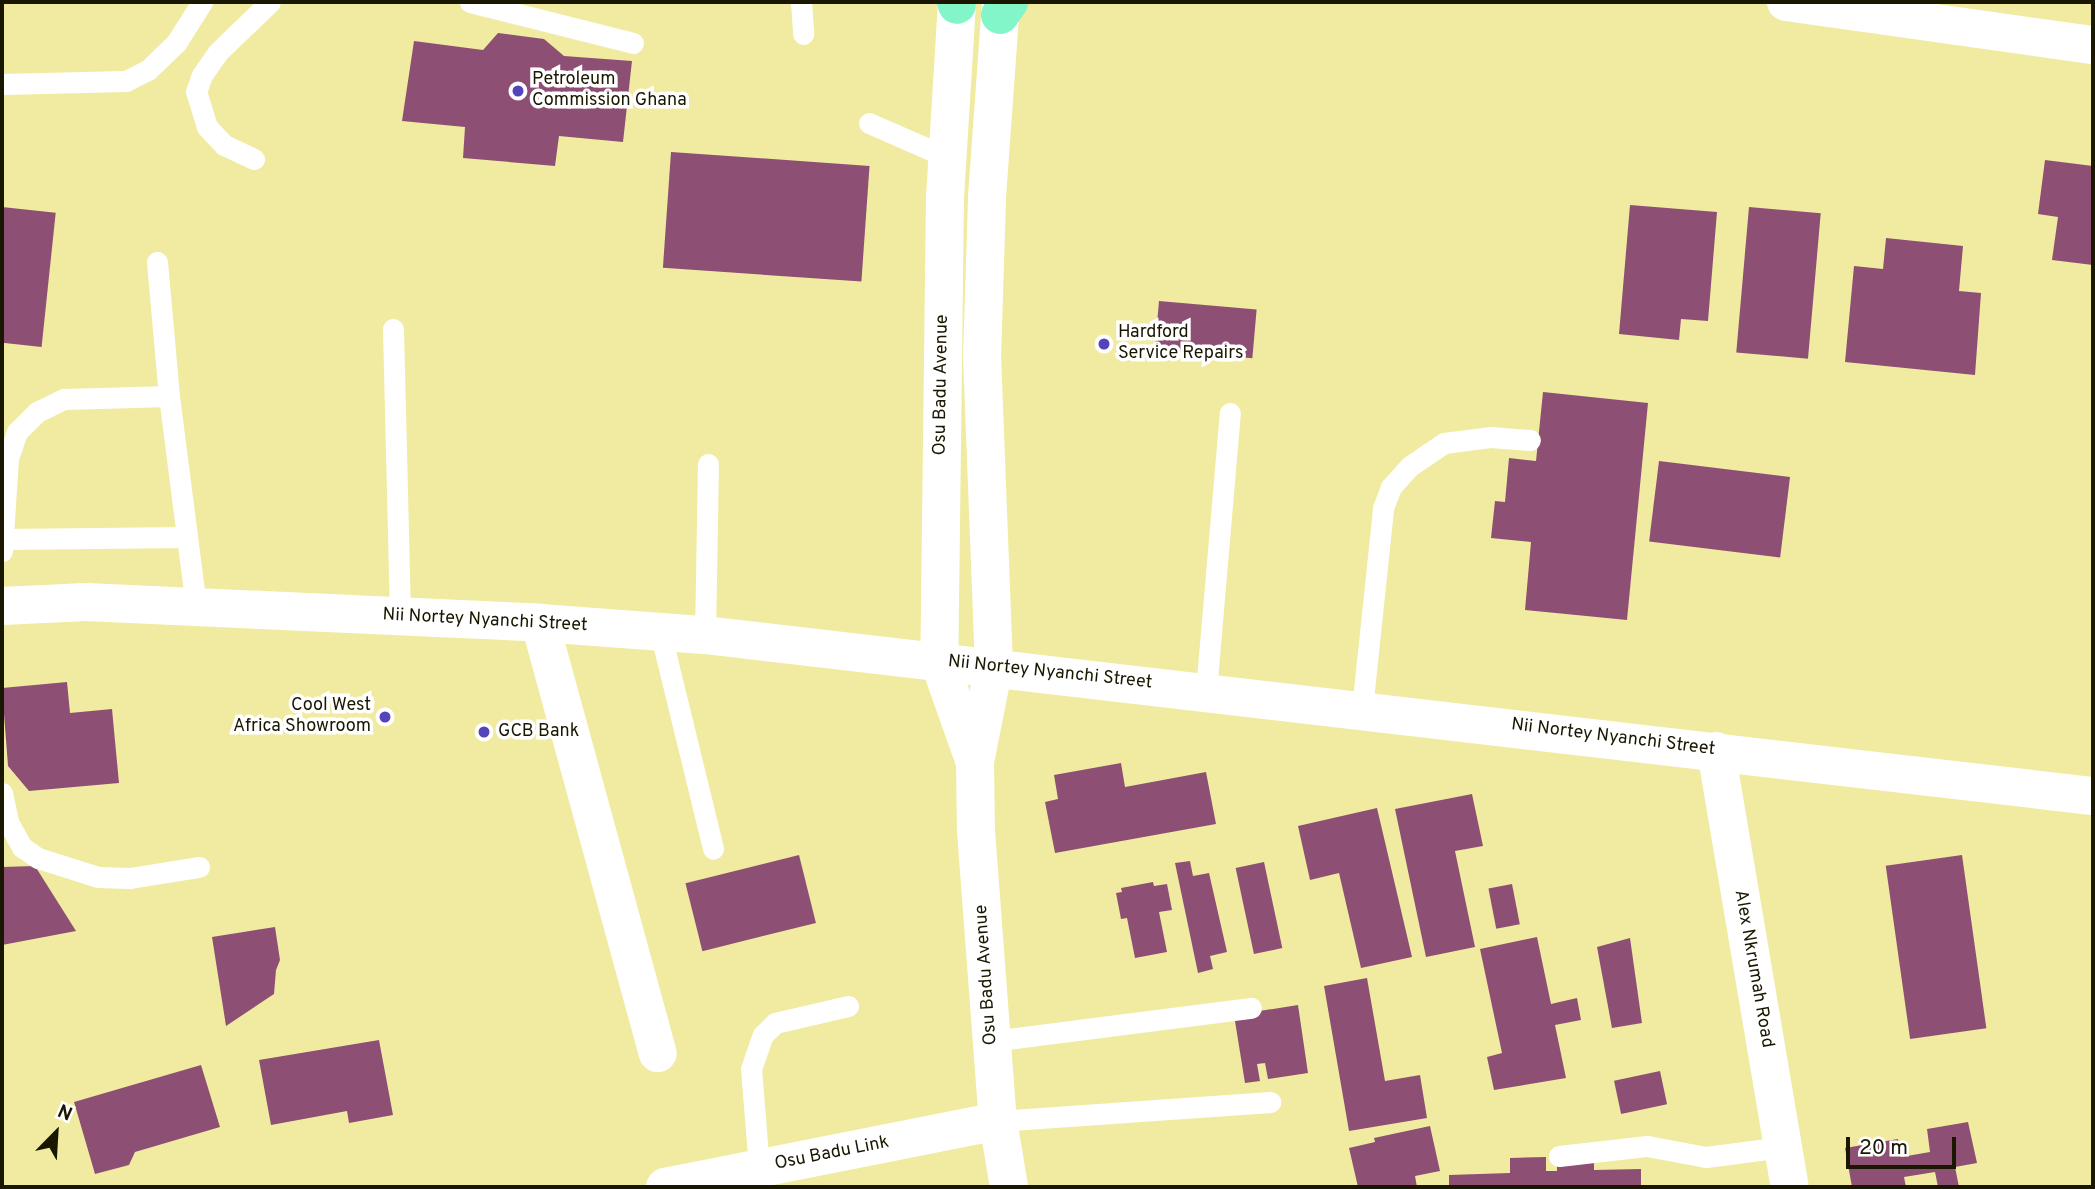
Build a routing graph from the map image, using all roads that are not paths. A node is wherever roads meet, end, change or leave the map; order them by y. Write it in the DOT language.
graph roads {
  1 [pos="202,2"];
  2 [pos="270,2"];
  3 [pos="470,2"];
  4 [pos="801,2"];
  5 [pos="1786,2"];
  6 [pos="957,3"];
  7 [pos="1003,6"];
  8 [pos="803,33"];
  9 [pos="633,43"];
  10 [pos="2093,45"];
  11 [pos="2,85"];
  12 [pos="869,123"];
  13 [pos="947,157"];
  14 [pos="254,159"];
  15 [pos="157,262"];
  16 [pos="393,329"];
  17 [pos="169,396"];
  18 [pos="1230,413"];
  19 [pos="1530,440"];
  20 [pos="708,464"];
  21 [pos="187,537"];
  22 [pos="2,539"];
  23 [pos="2,551"];
  24 [pos="2,606"];
  25 [pos="196,607"];
  26 [pos="400,617"];
  27 [pos="540,623"];
  28 [pos="660,631"];
  29 [pos="705,635"];
  30 [pos="939,661"];
  31 [pos="994,666"];
  32 [pos="1206,691"];
  33 [pos="1363,709"];
  34 [pos="1716,751"];
  35 [pos="975,762"];
  36 [pos="2,793"];
  37 [pos="2093,796"];
  38 [pos="713,849"];
  39 [pos="199,867"];
  40 [pos="848,1006"];
  41 [pos="1251,1008"];
  42 [pos="992,1041"];
  43 [pos="658,1053"];
  44 [pos="1270,1102"];
  45 [pos="998,1121"];
  46 [pos="1783,1147"];
  47 [pos="1559,1156"];
  48 [pos="759,1168"];
  49 [pos="665,1187"];
  50 [pos="1009,1187"];
  51 [pos="1790,1187"];
  1 -- 11 [label="lane"];
  2 -- 14 [label="lane"];
  3 -- 9 [label="lane"];
  4 -- 8 [label="lane"];
  5 -- 10 [label="street"];
  6 -- 13 [label="street, Osu Badu Avenue"];
  7 -- 31 [label="street, Osu Badu Avenue"];
  12 -- 13 [label="lane"];
  13 -- 30 [label="street, Osu Badu Avenue"];
  15 -- 17 [label="lane"];
  16 -- 26 [label="lane"];
  17 -- 21 [label="lane"];
  17 -- 22 [label="lane"];
  18 -- 32 [label="lane"];
  19 -- 33 [label="lane"];
  20 -- 29 [label="lane"];
  21 -- 22 [label="lane"];
  21 -- 25 [label="lane"];
  22 -- 23 [label="lane"];
  24 -- 25 [label="street, Nii Nortey Nyanchi Street"];
  25 -- 26 [label="street, Nii Nortey Nyanchi Street"];
  26 -- 27 [label="street, Nii Nortey Nyanchi Street"];
  27 -- 28 [label="street, Nii Nortey Nyanchi Street"];
  27 -- 43 [label="street"];
  28 -- 29 [label="street, Nii Nortey Nyanchi Street"];
  28 -- 38 [label="lane"];
  29 -- 30 [label="street, Nii Nortey Nyanchi Street"];
  30 -- 31 [label="street, Nii Nortey Nyanchi Street"];
  30 -- 35 [label="street, Osu Badu Avenue"];
  31 -- 32 [label="street, Nii Nortey Nyanchi Street"];
  31 -- 35 [label="street, Osu Badu Avenue"];
  32 -- 33 [label="street, Nii Nortey Nyanchi Street"];
  33 -- 34 [label="street, Nii Nortey Nyanchi Street"];
  34 -- 37 [label="street, Nii Nortey Nyanchi Street"];
  34 -- 46 [label="street, Alex Nkrumah Road"];
  35 -- 42 [label="street, Osu Badu Avenue"];
  36 -- 39 [label="lane"];
  40 -- 48 [label="lane"];
  41 -- 42 [label="lane"];
  42 -- 45 [label="street, Osu Badu Avenue"];
  44 -- 45 [label="lane"];
  45 -- 48 [label="street, Osu Badu Link"];
  45 -- 50 [label="street, Osu Badu Avenue"];
  46 -- 47 [label="lane"];
  46 -- 51 [label="street, Alex Nkrumah Road"];
  48 -- 49 [label="street, Osu Badu Link"];
}
